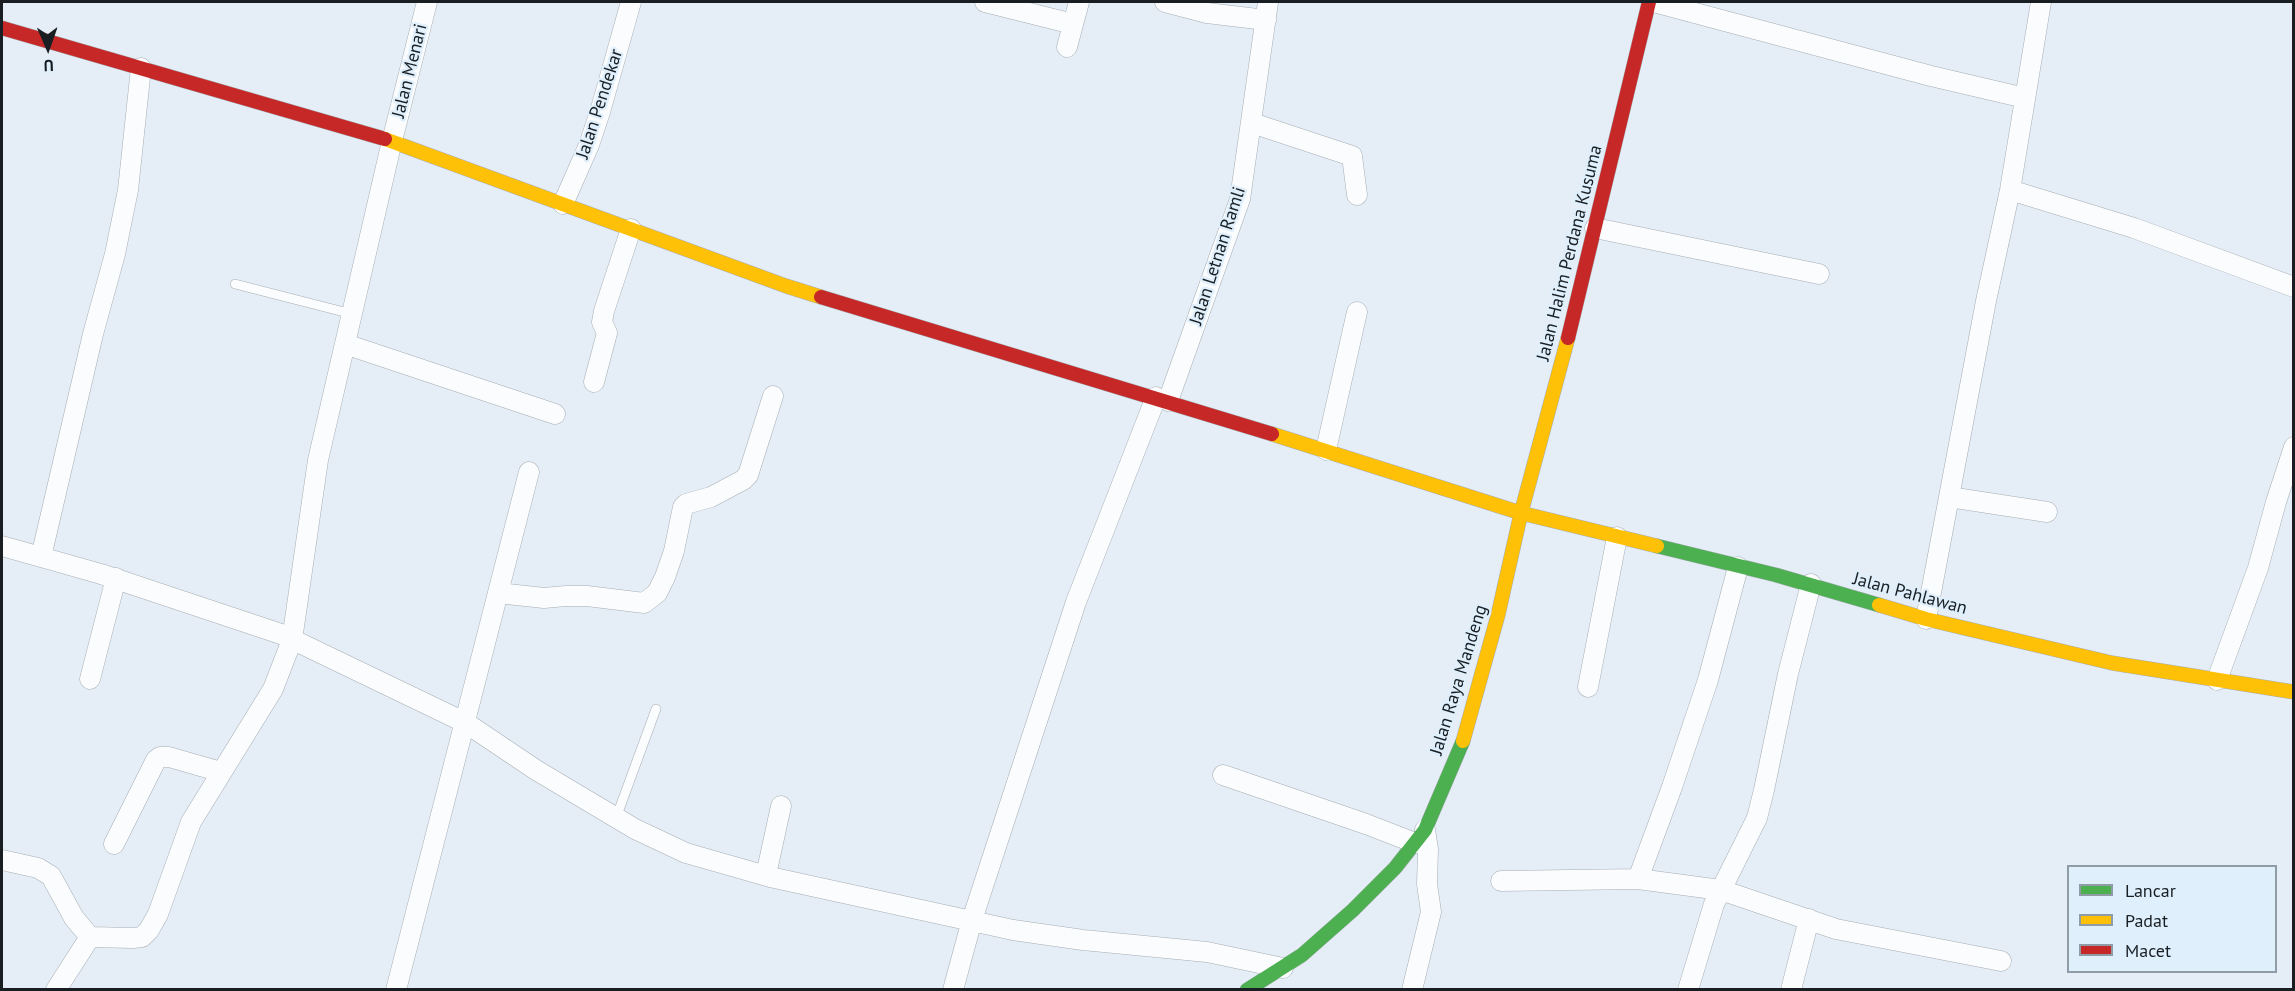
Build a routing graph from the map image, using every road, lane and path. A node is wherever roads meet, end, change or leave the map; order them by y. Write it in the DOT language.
graph roads {
  1 [pos="427,2"];
  2 [pos="631,2"];
  3 [pos="985,2"];
  4 [pos="1079,2"];
  5 [pos="1165,2"];
  6 [pos="1649,2"];
  7 [pos="1654,2"];
  8 [pos="2041,2"];
  9 [pos="1267,11"];
  10 [pos="1073,24"];
  11 [pos="2,28"];
  12 [pos="1067,46"];
  13 [pos="141,68"];
  14 [pos="2025,98"];
  15 [pos="1252,123"];
  16 [pos="392,141"];
  17 [pos="2010,190"];
  18 [pos="1357,195"];
  19 [pos="563,204"];
  20 [pos="1595,228"];
  21 [pos="631,229"];
  22 [pos="1819,274"];
  23 [pos="235,284"];
  24 [pos="2294,287"];
  25 [pos="1357,312"];
  26 [pos="352,314"];
  27 [pos="345,344"];
  28 [pos="594,382"];
  29 [pos="773,396"];
  30 [pos="1162,399"];
  31 [pos="555,414"];
  32 [pos="2294,447"];
  33 [pos="1326,450"];
  34 [pos="529,471"];
  35 [pos="1948,497"];
  36 [pos="2047,512"];
  37 [pos="1521,513"];
  38 [pos="1617,537"];
  39 [pos="2,546"];
  40 [pos="41,557"];
  41 [pos="1738,567"];
  42 [pos="116,579"];
  43 [pos="1811,584"];
  44 [pos="498,593"];
  45 [pos="1926,619"];
  46 [pos="292,640"];
  47 [pos="90,680"];
  48 [pos="2217,680"];
  49 [pos="1588,687"];
  50 [pos="2294,692"];
  51 [pos="656,709"];
  52 [pos="466,723"];
  53 [pos="221,772"];
  54 [pos="1223,775"];
  55 [pos="781,806"];
  56 [pos="616,818"];
  57 [pos="1420,837"];
  58 [pos="114,844"];
  59 [pos="2,860"];
  60 [pos="766,875"];
  61 [pos="1638,879"];
  62 [pos="1501,881"];
  63 [pos="1720,890"];
  64 [pos="1809,919"];
  65 [pos="972,920"];
  66 [pos="90,938"];
  67 [pos="2001,961"];
  68 [pos="1283,968"];
  69 [pos="56,990"];
  70 [pos="396,990"];
  71 [pos="953,990"];
  72 [pos="1247,990"];
  73 [pos="1412,990"];
  74 [pos="1688,990"];
  75 [pos="1791,990"];
  1 -- 16 [label="street, Jalan Menari"];
  2 -- 19 [label="street, Jalan Pendekar"];
  3 -- 10 [label="street"];
  4 -- 10 [label="street"];
  5 -- 9 [label="street"];
  6 -- 20 [label="main road, Jalan Halim Perdana Kusuma"];
  7 -- 14 [label="street"];
  8 -- 14 [label="street"];
  9 -- 15 [label="street, Jalan Letnan Ramli"];
  10 -- 12 [label="street"];
  11 -- 13 [label="main road, Jalan Pahlawan"];
  13 -- 16 [label="main road, Jalan Pahlawan"];
  13 -- 40 [label="street"];
  14 -- 17 [label="street"];
  15 -- 18 [label="street"];
  15 -- 30 [label="street, Jalan Letnan Ramli"];
  16 -- 19 [label="main road, Jalan Pahlawan"];
  16 -- 26 [label="street, Jalan Menari"];
  17 -- 24 [label="street"];
  17 -- 35 [label="street"];
  19 -- 21 [label="main road, Jalan Pahlawan"];
  20 -- 22 [label="street"];
  20 -- 37 [label="main road, Jalan Halim Perdana Kusuma"];
  21 -- 28 [label="street"];
  21 -- 30 [label="main road, Jalan Pahlawan"];
  23 -- 26 [label="lane"];
  25 -- 33 [label="street"];
  26 -- 27 [label="street, Jalan Menari"];
  27 -- 31 [label="street"];
  27 -- 46 [label="street, Jalan Menari"];
  29 -- 44 [label="street"];
  30 -- 33 [label="main road, Jalan Pahlawan"];
  30 -- 65 [label="street, Jalan Letnan Ramli"];
  32 -- 48 [label="street"];
  33 -- 37 [label="main road, Jalan Pahlawan"];
  34 -- 44 [label="street"];
  35 -- 36 [label="street"];
  35 -- 45 [label="street"];
  37 -- 38 [label="main road, Jalan Pahlawan"];
  37 -- 57 [label="main road, Jalan Raya Mandeng"];
  38 -- 41 [label="main road, Jalan Pahlawan"];
  38 -- 49 [label="street"];
  39 -- 40 [label="street"];
  40 -- 42 [label="street"];
  41 -- 43 [label="main road, Jalan Pahlawan"];
  41 -- 61 [label="street"];
  42 -- 46 [label="street"];
  42 -- 47 [label="street"];
  43 -- 45 [label="main road, Jalan Pahlawan"];
  43 -- 63 [label="street"];
  44 -- 52 [label="street"];
  45 -- 48 [label="main road, Jalan Pahlawan"];
  46 -- 52 [label="street"];
  46 -- 53 [label="street, Jalan Menari"];
  48 -- 50 [label="main road, Jalan Pahlawan"];
  51 -- 56 [label="lane"];
  52 -- 56 [label="street"];
  52 -- 70 [label="street"];
  53 -- 58 [label="street"];
  53 -- 66 [label="street, Jalan Menari"];
  54 -- 57 [label="street"];
  55 -- 60 [label="street"];
  56 -- 60 [label="street"];
  57 -- 68 [label="main road, Jalan Raya Mandeng"];
  57 -- 73 [label="street"];
  59 -- 66 [label="street"];
  60 -- 65 [label="street"];
  61 -- 62 [label="street"];
  61 -- 63 [label="street"];
  63 -- 64 [label="street"];
  63 -- 74 [label="street"];
  64 -- 67 [label="street"];
  64 -- 75 [label="street"];
  65 -- 68 [label="street"];
  65 -- 71 [label="street, Jalan Letnan Ramli"];
  66 -- 69 [label="street"];
  68 -- 72 [label="main road, Jalan Raya Mandeng"];
}
